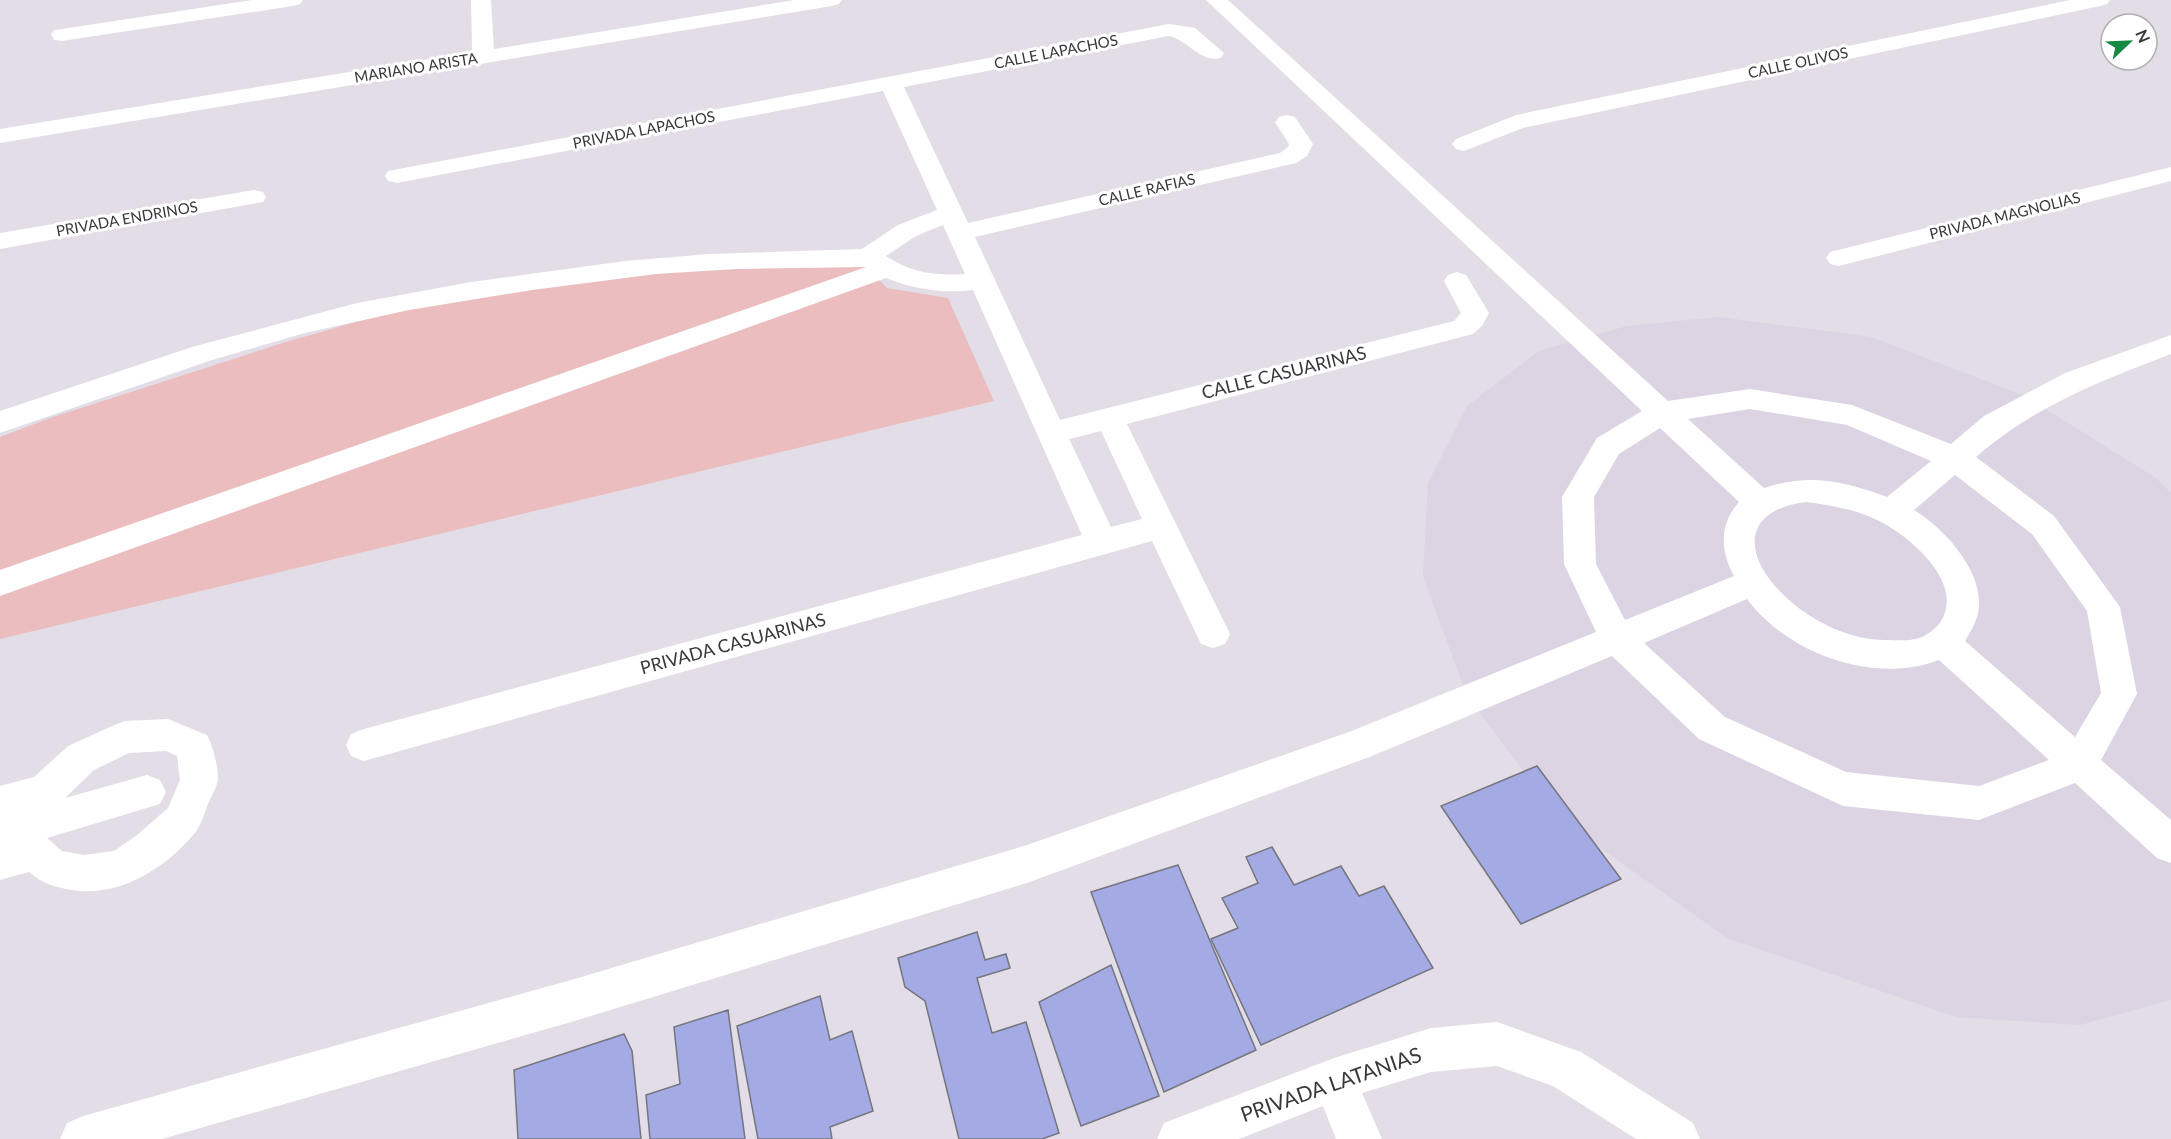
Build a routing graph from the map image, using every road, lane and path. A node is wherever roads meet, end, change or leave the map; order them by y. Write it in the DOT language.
graph roads {
  1 [pos="293,0"];
  2 [pos="482,0"];
  3 [pos="832,0"];
  4 [pos="1216,0"];
  5 [pos="2100,0"];
  6 [pos="784,4"];
  7 [pos="757,6"];
  8 [pos="62,35"];
  9 [pos="1213,53"];
  10 [pos="483,57"];
  11 [pos="891,83"];
  12 [pos="1287,122"];
  13 [pos="0,136"];
  14 [pos="1464,144"];
  15 [pos="2171,174"];
  16 [pos="397,176"];
  17 [pos="254,197"];
  18 [pos="955,224"];
  19 [pos="0,241"];
  20 [pos="1839,258"];
  21 [pos="878,263"];
  22 [pos="981,281"];
  23 [pos="1457,281"];
  24 [pos="2171,344"];
  25 [pos="1663,412"];
  26 [pos="1109,417"];
  27 [pos="0,423"];
  28 [pos="1050,433"];
  29 [pos="1955,458"];
  30 [pos="1760,502"];
  31 [pos="1891,512"];
  32 [pos="1162,526"];
  33 [pos="1101,543"];
  34 [pos="1752,582"];
  35 [pos="0,583"];
  36 [pos="1213,634"];
  37 [pos="1617,639"];
  38 [pos="1943,643"];
  39 [pos="364,745"];
  40 [pos="2079,765"];
  41 [pos="147,792"];
  42 [pos="0,803"];
  43 [pos="0,834"];
  44 [pos="2171,845"];
  45 [pos="0,861"];
  46 [pos="1334,1080"];
  47 [pos="83,1139"];
  48 [pos="1180,1139"];
  49 [pos="1359,1139"];
  50 [pos="1677,1139"];
  1 -- 8 [label="street"];
  2 -- 10 [label="street"];
  3 -- 6 [label="street, MARIANO ARISTA"];
  4 -- 25 [label="street"];
  5 -- 14 [label="street, CALLE OLIVOS"];
  6 -- 7 [label="street, MARIANO ARISTA"];
  7 -- 10 [label="street, MARIANO ARISTA"];
  9 -- 11 [label="street, CALLE LAPACHOS"];
  10 -- 13 [label="street, MARIANO ARISTA"];
  11 -- 16 [label="street, PRIVADA LAPACHOS"];
  11 -- 18 [label="street"];
  12 -- 18 [label="street, CALLE RAFIAS"];
  15 -- 20 [label="street, PRIVADA MAGNOLIAS"];
  17 -- 19 [label="street, PRIVADA ENDRINOS"];
  18 -- 21 [label="street"];
  18 -- 22 [label="street"];
  21 -- 22 [label="street"];
  21 -- 27 [label="street"];
  21 -- 35 [label="street"];
  22 -- 28 [label="street"];
  23 -- 26 [label="street, CALLE CASUARINAS"];
  24 -- 29 [label="street"];
  25 -- 29 [label="street"];
  25 -- 30 [label="street"];
  25 -- 37 [label="street"];
  26 -- 28 [label="street, CALLE CASUARINAS"];
  26 -- 32 [label="street"];
  28 -- 33 [label="street"];
  29 -- 31 [label="street"];
  29 -- 40 [label="street"];
  30 -- 31 [label="street"];
  30 -- 34 [label="street"];
  31 -- 38 [label="street"];
  32 -- 33 [label="street, PRIVADA CASUARINAS"];
  32 -- 36 [label="street"];
  33 -- 39 [label="street, PRIVADA CASUARINAS"];
  34 -- 37 [label="street"];
  34 -- 38 [label="street"];
  37 -- 40 [label="street"];
  37 -- 47 [label="street"];
  38 -- 40 [label="street"];
  40 -- 44 [label="street"];
  41 -- 43 [label="street"];
  42 -- 45 [label="street"];
  46 -- 48 [label="street, PRIVADA LATANIAS"];
  46 -- 49 [label="street"];
  46 -- 50 [label="street, PRIVADA LATANIAS"];
}
